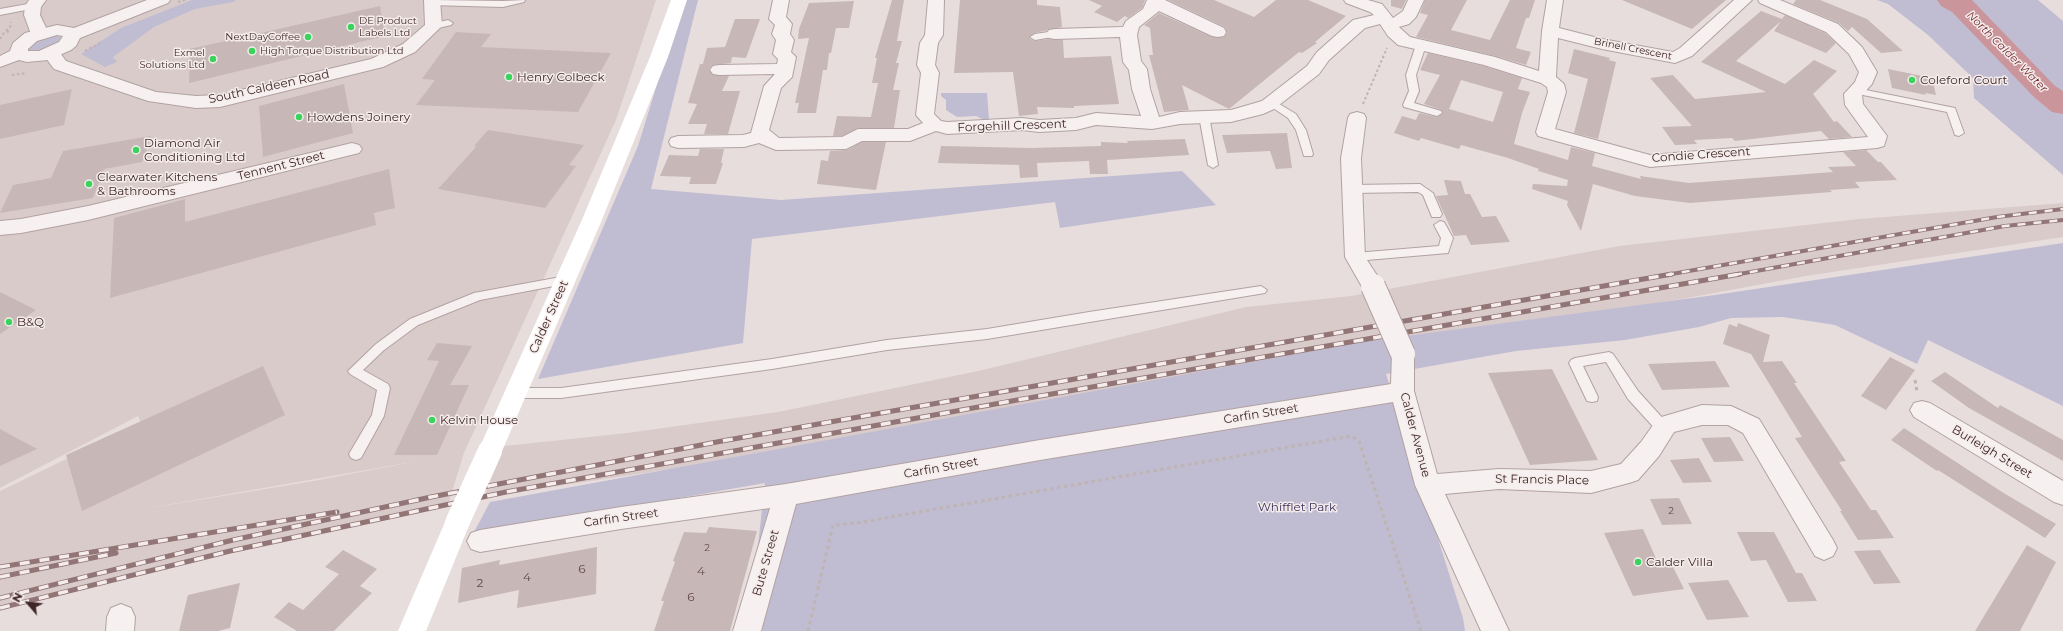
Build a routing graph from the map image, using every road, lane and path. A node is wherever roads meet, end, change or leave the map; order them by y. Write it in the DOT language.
graph roads {
  1 [pos="162,0"];
  2 [pos="521,0"];
  3 [pos="679,0"];
  4 [pos="781,0"];
  5 [pos="936,0"];
  6 [pos="1352,0"];
  7 [pos="1416,0"];
  8 [pos="1555,0"];
  9 [pos="1744,0"];
  10 [pos="1766,0"];
  11 [pos="1155,1"];
  12 [pos="433,2"];
  13 [pos="36,3"];
  14 [pos="0,12"];
  15 [pos="1389,25"];
  16 [pos="1550,30"];
  17 [pos="1130,32"];
  18 [pos="1218,32"];
  19 [pos="40,34"];
  20 [pos="1056,34"];
  21 [pos="1091,34"];
  22 [pos="72,35"];
  23 [pos="1035,37"];
  24 [pos="1421,45"];
  25 [pos="1089,52"];
  26 [pos="20,54"];
  27 [pos="52,54"];
  28 [pos="0,62"];
  29 [pos="785,69"];
  30 [pos="720,70"];
  31 [pos="1547,79"];
  32 [pos="1856,92"];
  33 [pos="1271,102"];
  34 [pos="1437,112"];
  35 [pos="1204,116"];
  36 [pos="1152,122"];
  37 [pos="934,125"];
  38 [pos="1357,125"];
  39 [pos="1959,133"];
  40 [pos="763,135"];
  41 [pos="678,142"];
  42 [pos="352,149"];
  43 [pos="1308,154"];
  44 [pos="1214,165"];
  45 [pos="1352,189"];
  46 [pos="0,228"];
  47 [pos="1355,257"];
  48 [pos="568,275"];
  49 [pos="1261,290"];
  50 [pos="1402,391"];
  51 [pos="516,393"];
  52 [pos="1592,397"];
  53 [pos="1922,410"];
  54 [pos="1663,428"];
  55 [pos="356,454"];
  56 [pos="1428,484"];
  57 [pos="2063,494"];
  58 [pos="786,495"];
  59 [pos="480,540"];
  60 [pos="1824,548"];
  61 [pos="412,631"];
  62 [pos="746,631"];
  63 [pos="808,631"];
  64 [pos="1421,631"];
  65 [pos="1495,631"];
  1 -- 22 [label="street"];
  2 -- 12 [label="lane"];
  3 -- 48 [label="main road, Calder Street"];
  4 -- 29 [label="street"];
  5 -- 37 [label="street"];
  6 -- 15 [label="street"];
  7 -- 15 [label="street, Forgehill Crescent"];
  8 -- 16 [label="street"];
  9 -- 16 [label="street, Brinell Crescent"];
  10 -- 32 [label="street"];
  11 -- 17 [label="street"];
  11 -- 18 [label="street"];
  12 -- 27 [label="street, South Caldeen Road"];
  13 -- 14 [label="lane"];
  13 -- 19 [label="street"];
  15 -- 24 [label="street"];
  15 -- 33 [label="street, Forgehill Crescent"];
  15 -- 38 [label="path"];
  16 -- 31 [label="street"];
  17 -- 21 [label="street"];
  17 -- 36 [label="street"];
  19 -- 22 [label="street"];
  19 -- 26 [label="street"];
  20 -- 21 [label="street"];
  20 -- 23 [label="lane"];
  21 -- 25 [label="street"];
  22 -- 27 [label="street"];
  24 -- 31 [label="street"];
  24 -- 34 [label="lane"];
  26 -- 27 [label="street"];
  26 -- 28 [label="street"];
  29 -- 30 [label="street"];
  29 -- 40 [label="street"];
  31 -- 32 [label="street, Condie Crescent"];
  32 -- 39 [label="lane"];
  33 -- 35 [label="street, Forgehill Crescent"];
  33 -- 43 [label="lane"];
  35 -- 36 [label="street, Forgehill Crescent"];
  35 -- 44 [label="lane"];
  36 -- 37 [label="street, Forgehill Crescent"];
  37 -- 40 [label="street"];
  38 -- 45 [label="street, Calder Avenue"];
  40 -- 41 [label="street"];
  42 -- 46 [label="street, Tennent Street"];
  45 -- 47 [label="street, Calder Avenue"];
  45 -- 47 [label="lane"];
  47 -- 50 [label="street, Calder Avenue, bridge"];
  48 -- 51 [label="main road, Calder Street"];
  48 -- 55 [label="lane"];
  49 -- 51 [label="lane"];
  50 -- 56 [label="street, Calder Avenue"];
  50 -- 58 [label="street, Carfin Street"];
  51 -- 61 [label="main road, Calder Street, bridge"];
  52 -- 54 [label="lane"];
  53 -- 57 [label="street, Burleigh Street"];
  54 -- 56 [label="street, St Francis Place"];
  54 -- 60 [label="street"];
  56 -- 65 [label="street, Calder Avenue"];
  58 -- 59 [label="street, Carfin Street"];
  58 -- 62 [label="street, Bute Street"];
  63 -- 64 [label="path"];
}
